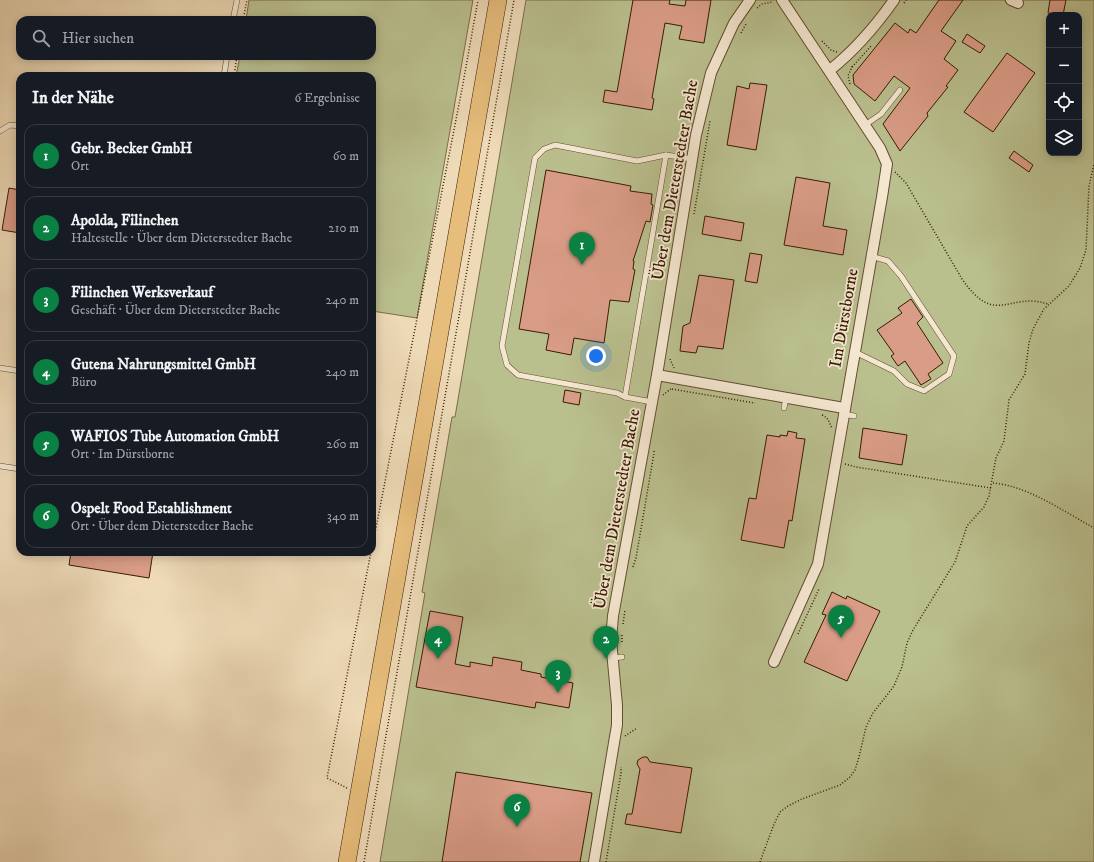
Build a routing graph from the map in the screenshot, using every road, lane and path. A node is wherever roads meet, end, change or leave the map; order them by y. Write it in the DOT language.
graph roads {
  1 [pos="237,0"];
  2 [pos="247,0"];
  3 [pos="478,0"];
  4 [pos="498,0"];
  5 [pos="514,0"];
  6 [pos="750,0"];
  7 [pos="775,0"];
  8 [pos="782,0"];
  9 [pos="894,0"];
  10 [pos="754,12"];
  11 [pos="235,16"];
  12 [pos="244,16"];
  13 [pos="750,18"];
  14 [pos="740,36"];
  15 [pos="226,60"];
  16 [pos="236,60"];
  17 [pos="830,70"];
  18 [pos="225,72"];
  19 [pos="235,72"];
  20 [pos="900,90"];
  21 [pos="712,114"];
  22 [pos="865,125"];
  23 [pos="16,126"];
  24 [pos="0,131"];
  25 [pos="666,155"];
  26 [pos="692,158"];
  27 [pos="887,164"];
  28 [pos="1094,164"];
  29 [pos="694,215"];
  30 [pos="871,256"];
  31 [pos="1048,304"];
  32 [pos="855,352"];
  33 [pos="669,354"];
  34 [pos="0,368"];
  35 [pos="16,370"];
  36 [pos="657,376"];
  37 [pos="675,378"];
  38 [pos="672,389"];
  39 [pos="662,395"];
  40 [pos="625,397"];
  41 [pos="786,398"];
  42 [pos="652,402"];
  43 [pos="761,404"];
  44 [pos="784,408"];
  45 [pos="844,411"];
  46 [pos="822,415"];
  47 [pos="854,416"];
  48 [pos="841,429"];
  49 [pos="653,446"];
  50 [pos="836,461"];
  51 [pos="0,466"];
  52 [pos="16,468"];
  53 [pos="993,483"];
  54 [pos="991,488"];
  55 [pos="376,528"];
  56 [pos="1094,528"];
  57 [pos="370,556"];
  58 [pos="632,569"];
  59 [pos="625,609"];
  60 [pos="622,657"];
  61 [pos="612,658"];
  62 [pos="774,662"];
  63 [pos="637,728"];
  64 [pos="626,729"];
  65 [pos="625,736"];
  66 [pos="624,741"];
  67 [pos="620,765"];
  68 [pos="359,794"];
  69 [pos="347,862"];
  70 [pos="364,862"];
  71 [pos="594,862"];
  72 [pos="606,862"];
  73 [pos="760,862"];
  1 -- 11 [label="lane"];
  2 -- 12 [label="path"];
  3 -- 55 [label="path"];
  4 -- 68 [label="main road"];
  5 -- 70 [label="path"];
  6 -- 26 [label="street, Über dem Dieterstedter Bache"];
  7 -- 10 [label="path"];
  8 -- 17 [label="street"];
  9 -- 17 [label="street"];
  13 -- 14 [label="path"];
  15 -- 18 [label="lane"];
  16 -- 19 [label="path"];
  17 -- 22 [label="street"];
  20 -- 22 [label="lane"];
  21 -- 29 [label="path"];
  22 -- 27 [label="street"];
  23 -- 24 [label="lane"];
  25 -- 26 [label="lane"];
  25 -- 40 [label="lane"];
  25 -- 40 [label="lane"];
  26 -- 36 [label="street, Über dem Dieterstedter Bache"];
  27 -- 30 [label="street, Im Dürstborne"];
  27 -- 31 [label="path"];
  28 -- 31 [label="path"];
  30 -- 32 [label="street, Im Dürstborne"];
  30 -- 32 [label="lane"];
  31 -- 53 [label="path"];
  32 -- 45 [label="street, Im Dürstborne"];
  33 -- 37 [label="path"];
  34 -- 35 [label="lane"];
  36 -- 37 [label="street"];
  36 -- 42 [label="street, Über dem Dieterstedter Bache"];
  37 -- 38 [label="path"];
  37 -- 41 [label="street"];
  38 -- 39 [label="path"];
  38 -- 43 [label="path"];
  40 -- 42 [label="lane"];
  41 -- 44 [label="lane"];
  41 -- 45 [label="street"];
  42 -- 61 [label="street, Über dem Dieterstedter Bache"];
  45 -- 47 [label="lane"];
  45 -- 48 [label="street, Im Dürstborne"];
  46 -- 48 [label="path"];
  48 -- 50 [label="street, Im Dürstborne"];
  49 -- 58 [label="path"];
  50 -- 54 [label="path"];
  50 -- 62 [label="street, Im Dürstborne"];
  51 -- 52 [label="lane"];
  53 -- 54 [label="path"];
  53 -- 56 [label="path"];
  54 -- 73 [label="path"];
  57 -- 68 [label="path"];
  59 -- 60 [label="path"];
  60 -- 61 [label="lane"];
  61 -- 71 [label="street, Über dem Dieterstedter Bache"];
  63 -- 65 [label="path"];
  64 -- 65 [label="path"];
  65 -- 66 [label="path"];
  67 -- 72 [label="path"];
  68 -- 69 [label="main road"];
}
